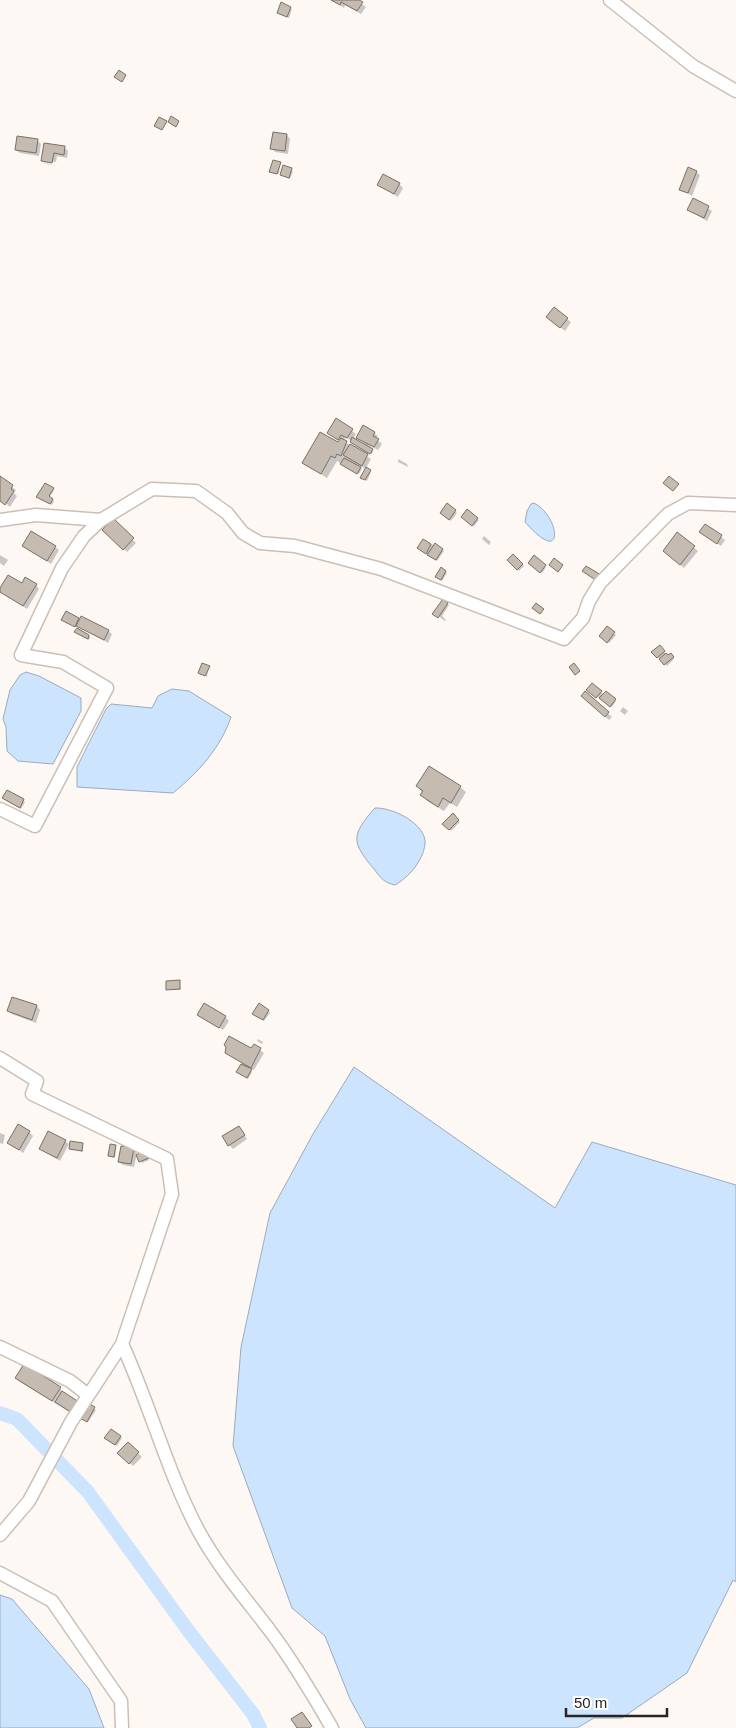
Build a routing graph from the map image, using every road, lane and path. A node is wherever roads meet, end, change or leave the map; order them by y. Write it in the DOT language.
graph roads {
  1 [pos="610,0"];
  2 [pos="736,91"];
  3 [pos="736,506"];
  4 [pos="0,520"];
  5 [pos="101,520"];
  6 [pos="0,809"];
  7 [pos="0,1058"];
  8 [pos="122,1344"];
  9 [pos="0,1347"];
  10 [pos="88,1394"];
  11 [pos="0,1535"];
  12 [pos="0,1573"];
  13 [pos="122,1728"];
  14 [pos="332,1728"];
  1 -- 2 [label="street"];
  3 -- 5 [label="street"];
  4 -- 5 [label="street"];
  5 -- 6 [label="street"];
  7 -- 8 [label="street"];
  8 -- 10 [label="street"];
  8 -- 14 [label="street"];
  9 -- 10 [label="street"];
  10 -- 11 [label="street"];
  12 -- 13 [label="street"];
}
